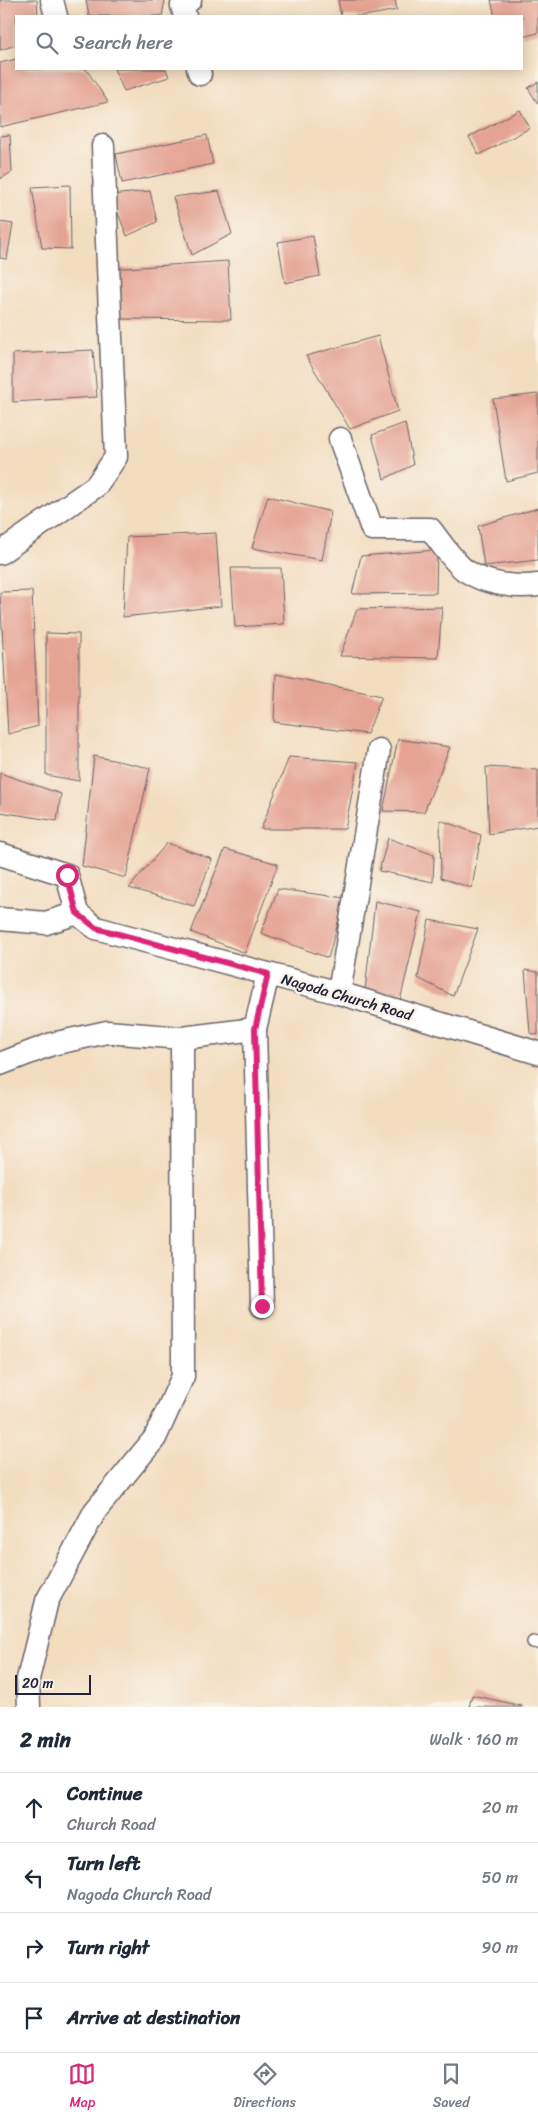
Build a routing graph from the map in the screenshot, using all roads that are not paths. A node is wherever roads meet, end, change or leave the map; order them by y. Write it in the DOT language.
graph roads {
  1 [pos="52,0"];
  2 [pos="190,0"];
  3 [pos="56,15"];
  4 [pos="185,15"];
  5 [pos="103,146"];
  6 [pos="340,438"];
  7 [pos="0,553"];
  8 [pos="538,585"];
  9 [pos="379,750"];
  10 [pos="0,854"];
  11 [pos="77,913"];
  12 [pos="0,919"];
  13 [pos="268,974"];
  14 [pos="339,993"];
  15 [pos="255,1029"];
  16 [pos="182,1038"];
  17 [pos="538,1054"];
  18 [pos="0,1064"];
  19 [pos="262,1306"];
  20 [pos="29,1707"];
  1 -- 3 [label="street"];
  2 -- 4 [label="street"];
  5 -- 7 [label="street"];
  6 -- 8 [label="street"];
  9 -- 14 [label="street"];
  10 -- 11 [label="street"];
  11 -- 12 [label="street"];
  11 -- 13 [label="street, Nagoda Church Road"];
  13 -- 14 [label="street, Nagoda Church Road"];
  13 -- 15 [label="street"];
  14 -- 17 [label="street, Nagoda Church Road"];
  15 -- 16 [label="street"];
  15 -- 19 [label="street"];
  16 -- 18 [label="street"];
  16 -- 20 [label="street"];
}
